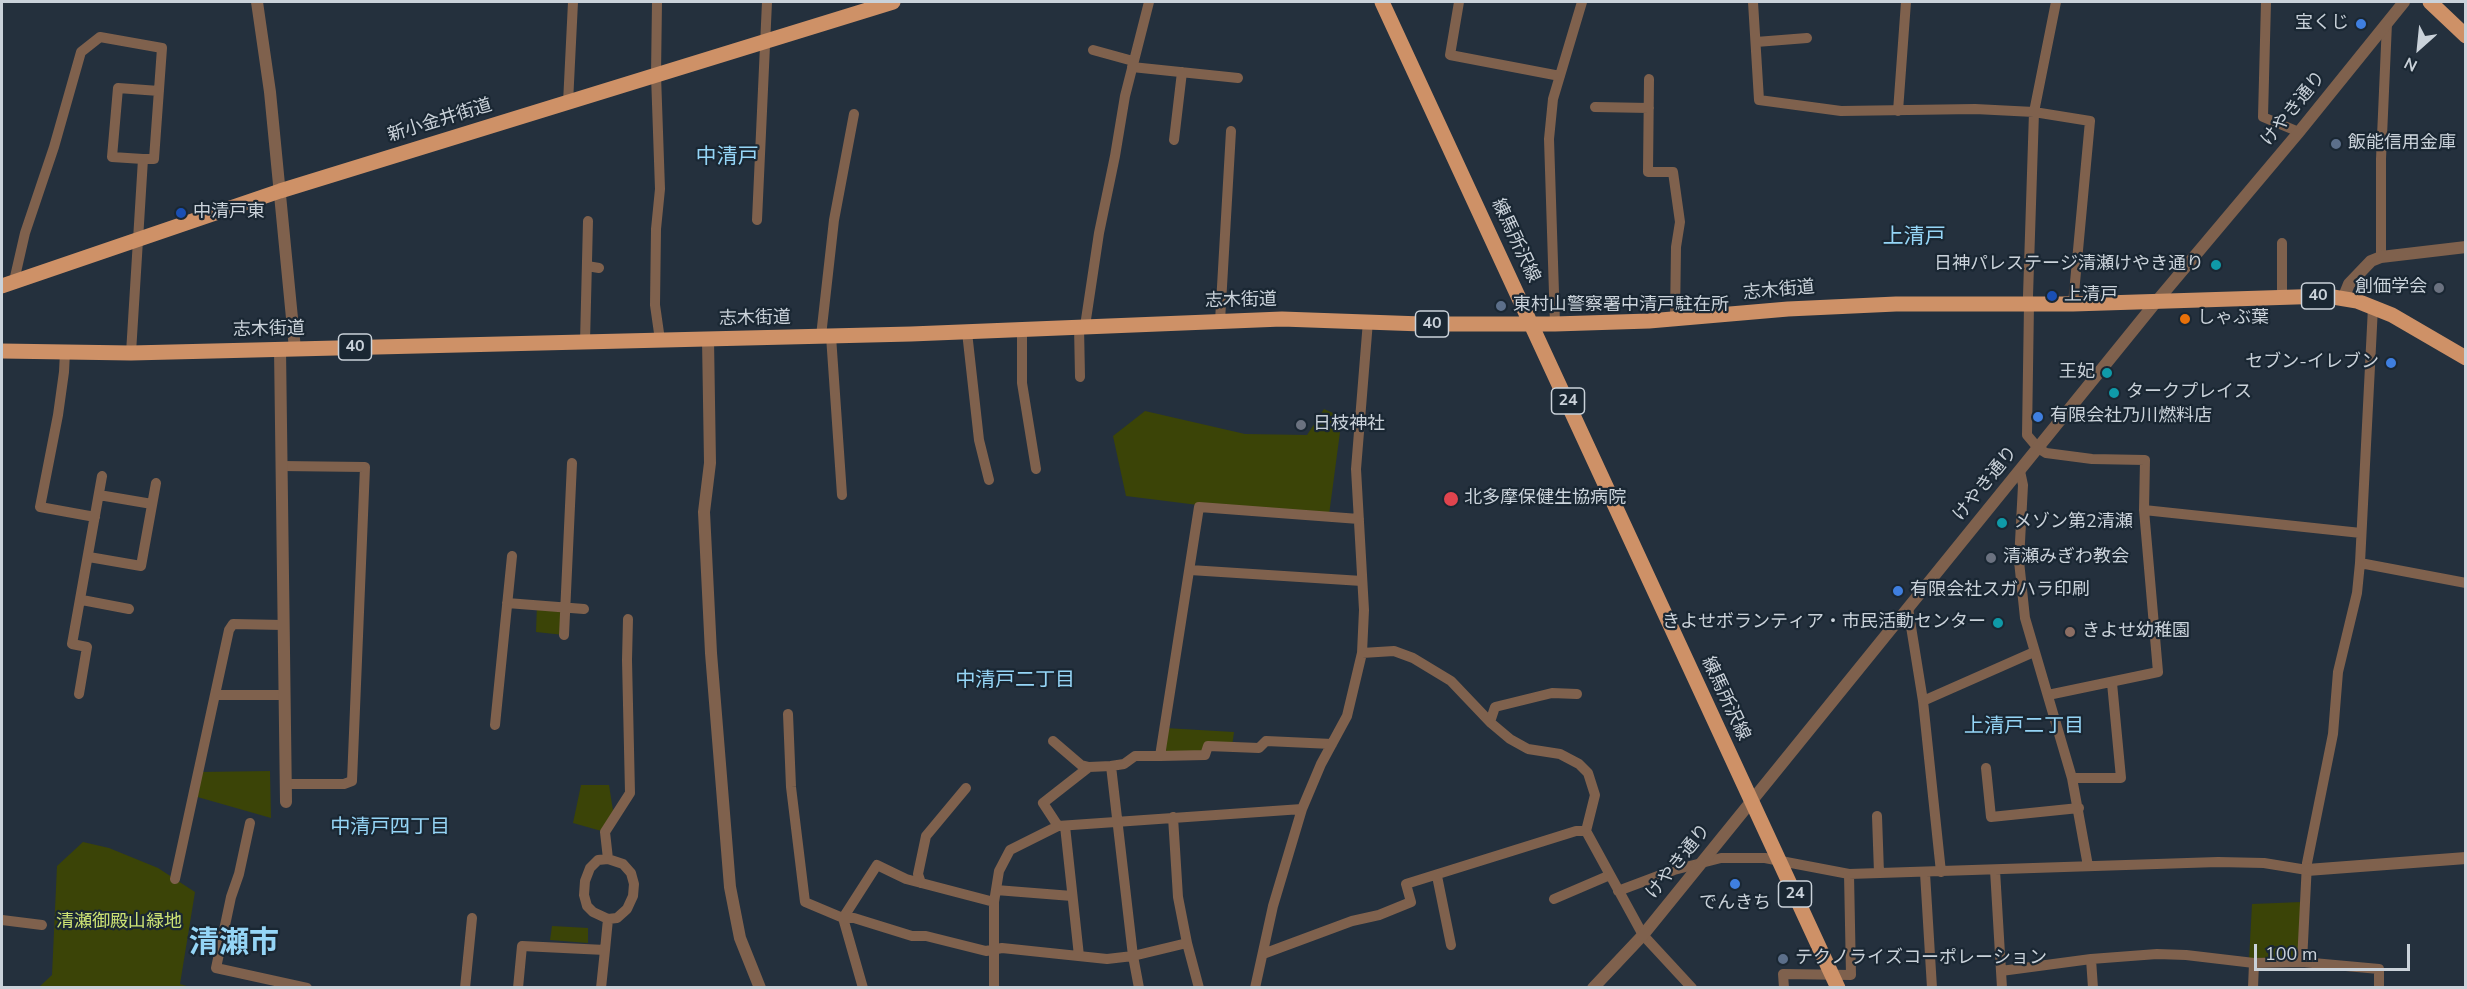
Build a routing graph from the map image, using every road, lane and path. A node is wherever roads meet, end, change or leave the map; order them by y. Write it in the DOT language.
graph roads {
  1 [pos="257,2"];
  2 [pos="573,2"];
  3 [pos="657,2"];
  4 [pos="767,2"];
  5 [pos="893,2"];
  6 [pos="1149,2"];
  7 [pos="1382,2"];
  8 [pos="1459,2"];
  9 [pos="1582,2"];
  10 [pos="1753,2"];
  11 [pos="1906,2"];
  12 [pos="2056,2"];
  13 [pos="2266,2"];
  14 [pos="2404,2"];
  15 [pos="2430,2"];
  16 [pos="2387,23"];
  17 [pos="2466,36"];
  18 [pos="1807,38"];
  19 [pos="766,41"];
  20 [pos="1756,42"];
  21 [pos="1092,50"];
  22 [pos="1133,64"];
  23 [pos="1182,72"];
  24 [pos="656,75"];
  25 [pos="1560,76"];
  26 [pos="1238,78"];
  27 [pos="1649,79"];
  28 [pos="159,91"];
  29 [pos="568,102"];
  30 [pos="1595,107"];
  31 [pos="1649,108"];
  32 [pos="1899,111"];
  33 [pos="2034,112"];
  34 [pos="854,114"];
  35 [pos="1231,130"];
  36 [pos="2299,132"];
  37 [pos="1174,140"];
  38 [pos="143,159"];
  39 [pos="280,191"];
  40 [pos="757,220"];
  41 [pos="588,221"];
  42 [pos="139,239"];
  43 [pos="2282,243"];
  44 [pos="2466,247"];
  45 [pos="2381,257"];
  46 [pos="587,266"];
  47 [pos="599,268"];
  48 [pos="8,284"];
  49 [pos="2282,297"];
  50 [pos="2343,299"];
  51 [pos="2156,302"];
  52 [pos="2030,304"];
  53 [pos="2073,304"];
  54 [pos="2373,307"];
  55 [pos="1675,319"];
  56 [pos="1220,321"];
  57 [pos="1368,321"];
  58 [pos="1532,324"];
  59 [pos="1555,324"];
  60 [pos="1082,326"];
  61 [pos="1022,330"];
  62 [pos="967,332"];
  63 [pos="826,336"];
  64 [pos="708,339"];
  65 [pos="660,340"];
  66 [pos="585,342"];
  67 [pos="280,349"];
  68 [pos="296,349"];
  69 [pos="2,351"];
  70 [pos="65,352"];
  71 [pos="131,353"];
  72 [pos="2466,358"];
  73 [pos="1080,376"];
  74 [pos="2038,448"];
  75 [pos="573,463"];
  76 [pos="281,466"];
  77 [pos="1036,469"];
  78 [pos="2020,471"];
  79 [pos="102,476"];
  80 [pos="989,480"];
  81 [pos="156,483"];
  82 [pos="99,495"];
  83 [pos="842,495"];
  84 [pos="152,504"];
  85 [pos="2144,510"];
  86 [pos="95,517"];
  87 [pos="1359,519"];
  88 [pos="2361,533"];
  89 [pos="512,556"];
  90 [pos="89,557"];
  91 [pos="2360,564"];
  92 [pos="1190,570"];
  93 [pos="1362,581"];
  94 [pos="2466,583"];
  95 [pos="82,600"];
  96 [pos="507,603"];
  97 [pos="565,608"];
  98 [pos="1908,608"];
  99 [pos="129,609"];
  100 [pos="584,609"];
  101 [pos="628,619"];
  102 [pos="282,625"];
  103 [pos="564,635"];
  104 [pos="2034,652"];
  105 [pos="1362,653"];
  106 [pos="2112,683"];
  107 [pos="79,694"];
  108 [pos="284,694"];
  109 [pos="1577,694"];
  110 [pos="215,695"];
  111 [pos="2048,695"];
  112 [pos="1923,701"];
  113 [pos="788,714"];
  114 [pos="1490,722"];
  115 [pos="495,725"];
  116 [pos="1053,741"];
  117 [pos="1332,744"];
  118 [pos="1160,756"];
  119 [pos="1111,766"];
  120 [pos="1089,767"];
  121 [pos="1986,768"];
  122 [pos="2073,778"];
  123 [pos="286,784"];
  124 [pos="966,788"];
  125 [pos="1752,801"];
  126 [pos="286,802"];
  127 [pos="2079,808"];
  128 [pos="1302,809"];
  129 [pos="1877,816"];
  130 [pos="1173,817"];
  131 [pos="1119,821"];
  132 [pos="250,823"];
  133 [pos="1061,826"];
  134 [pos="1586,831"];
  135 [pos="2466,858"];
  136 [pos="608,859"];
  137 [pos="1703,861"];
  138 [pos="1779,861"];
  139 [pos="2088,866"];
  140 [pos="1995,870"];
  141 [pos="2307,870"];
  142 [pos="1941,872"];
  143 [pos="1879,873"];
  144 [pos="1925,873"];
  145 [pos="1849,874"];
  146 [pos="1610,875"];
  147 [pos="1437,876"];
  148 [pos="175,879"];
  149 [pos="921,883"];
  150 [pos="996,890"];
  151 [pos="1618,891"];
  152 [pos="1072,896"];
  153 [pos="1554,899"];
  154 [pos="994,902"];
  155 [pos="472,918"];
  156 [pos="843,918"];
  157 [pos="608,919"];
  158 [pos="2,920"];
  159 [pos="42,925"];
  160 [pos="1643,935"];
  161 [pos="1187,943"];
  162 [pos="1451,945"];
  163 [pos="994,949"];
  164 [pos="605,950"];
  165 [pos="1263,954"];
  166 [pos="1079,956"];
  167 [pos="1133,956"];
  168 [pos="2091,959"];
  169 [pos="2301,962"];
  170 [pos="2254,963"];
  171 [pos="2001,971"];
  172 [pos="1835,981"];
  173 [pos="255,983"];
  174 [pos="308,987"];
  175 [pos="465,987"];
  176 [pos="519,987"];
  177 [pos="601,987"];
  178 [pos="760,987"];
  179 [pos="864,987"];
  180 [pos="994,987"];
  181 [pos="1139,987"];
  182 [pos="1200,987"];
  183 [pos="1255,987"];
  184 [pos="1593,987"];
  185 [pos="1692,987"];
  186 [pos="1784,987"];
  187 [pos="1932,987"];
  188 [pos="2001,987"];
  189 [pos="2093,987"];
  190 [pos="2253,987"];
  191 [pos="2382,987"];
  1 -- 39 [label="street"];
  2 -- 29 [label="street"];
  3 -- 24 [label="street"];
  4 -- 19 [label="street"];
  5 -- 19 [label="main road, 新小金井街道"];
  6 -- 22 [label="street"];
  7 -- 58 [label="main road, 練馬所沢線 / 24"];
  8 -- 25 [label="street"];
  9 -- 25 [label="street"];
  10 -- 20 [label="street"];
  11 -- 32 [label="street"];
  12 -- 33 [label="street"];
  13 -- 36 [label="street"];
  14 -- 16 [label="street, けやき通り"];
  15 -- 17 [label="main road"];
  16 -- 36 [label="street, けやき通り"];
  16 -- 45 [label="street"];
  18 -- 20 [label="street"];
  19 -- 24 [label="main road, 新小金井街道"];
  19 -- 40 [label="street"];
  20 -- 32 [label="street"];
  21 -- 22 [label="street"];
  22 -- 23 [label="street"];
  22 -- 60 [label="street"];
  23 -- 26 [label="street"];
  23 -- 37 [label="street"];
  24 -- 29 [label="main road, 新小金井街道"];
  24 -- 65 [label="street"];
  25 -- 59 [label="street"];
  27 -- 31 [label="street"];
  28 -- 38 [label="street"];
  28 -- 38 [label="street"];
  28 -- 48 [label="street"];
  29 -- 39 [label="main road, 新小金井街道"];
  30 -- 31 [label="street"];
  31 -- 55 [label="street"];
  32 -- 33 [label="street"];
  33 -- 52 [label="street"];
  33 -- 53 [label="street"];
  34 -- 63 [label="street"];
  35 -- 56 [label="street"];
  36 -- 51 [label="street, けやき通り"];
  38 -- 42 [label="street"];
  39 -- 42 [label="main road, 新小金井街道"];
  39 -- 68 [label="street"];
  41 -- 46 [label="street"];
  42 -- 48 [label="main road, 新小金井街道"];
  42 -- 71 [label="street"];
  43 -- 49 [label="street"];
  44 -- 45 [label="street"];
  45 -- 50 [label="street"];
  46 -- 47 [label="street"];
  46 -- 66 [label="street"];
  49 -- 50 [label="main road, 志木街道 / 40"];
  49 -- 51 [label="main road, 志木街道 / 40"];
  50 -- 54 [label="main road, 志木街道 / 40"];
  51 -- 53 [label="main road, 志木街道 / 40"];
  51 -- 74 [label="street, けやき通り"];
  52 -- 53 [label="main road, 志木街道 / 40"];
  52 -- 55 [label="main road, 志木街道 / 40"];
  52 -- 74 [label="street"];
  54 -- 72 [label="main road, 志木街道 / 40"];
  54 -- 88 [label="street"];
  55 -- 59 [label="main road, 志木街道 / 40"];
  56 -- 57 [label="main road, 志木街道 / 40"];
  56 -- 60 [label="main road, 志木街道 / 40"];
  57 -- 58 [label="main road, 志木街道 / 40"];
  57 -- 87 [label="street"];
  58 -- 59 [label="main road, 志木街道 / 40"];
  58 -- 125 [label="main road, 練馬所沢線 / 24"];
  60 -- 61 [label="main road, 志木街道 / 40"];
  60 -- 73 [label="street"];
  61 -- 62 [label="main road, 志木街道 / 40"];
  61 -- 77 [label="street"];
  62 -- 63 [label="main road, 志木街道 / 40"];
  62 -- 80 [label="street"];
  63 -- 64 [label="main road, 志木街道 / 40"];
  63 -- 83 [label="street"];
  64 -- 65 [label="main road, 志木街道 / 40"];
  64 -- 178 [label="street"];
  65 -- 66 [label="main road, 志木街道 / 40"];
  66 -- 68 [label="main road, 志木街道 / 40"];
  67 -- 68 [label="main road, 志木街道 / 40"];
  67 -- 71 [label="main road, 志木街道 / 40"];
  67 -- 76 [label="street"];
  69 -- 70 [label="main road, 志木街道 / 40"];
  70 -- 71 [label="main road, 志木街道 / 40"];
  70 -- 86 [label="street"];
  74 -- 78 [label="street, けやき通り"];
  74 -- 85 [label="street"];
  75 -- 97 [label="street"];
  76 -- 102 [label="street"];
  76 -- 123 [label="street"];
  78 -- 98 [label="street, けやき通り"];
  78 -- 104 [label="street"];
  79 -- 82 [label="street"];
  81 -- 84 [label="street"];
  82 -- 84 [label="street"];
  82 -- 86 [label="street"];
  84 -- 90 [label="street"];
  85 -- 88 [label="street"];
  85 -- 106 [label="street"];
  86 -- 90 [label="street"];
  87 -- 92 [label="street"];
  87 -- 93 [label="street"];
  88 -- 91 [label="street"];
  89 -- 96 [label="street"];
  90 -- 95 [label="street"];
  91 -- 94 [label="street"];
  91 -- 141 [label="street"];
  92 -- 93 [label="street"];
  92 -- 118 [label="street"];
  93 -- 105 [label="street"];
  95 -- 99 [label="street"];
  95 -- 107 [label="street"];
  96 -- 97 [label="street"];
  96 -- 115 [label="street"];
  97 -- 100 [label="street"];
  97 -- 103 [label="street"];
  98 -- 112 [label="street"];
  98 -- 125 [label="street, けやき通り"];
  101 -- 136 [label="street"];
  102 -- 108 [label="street"];
  102 -- 110 [label="street"];
  104 -- 111 [label="street"];
  104 -- 112 [label="street"];
  105 -- 114 [label="street"];
  105 -- 117 [label="street"];
  106 -- 111 [label="street"];
  106 -- 122 [label="street"];
  108 -- 110 [label="street"];
  108 -- 123 [label="street"];
  109 -- 114 [label="street"];
  110 -- 148 [label="street"];
  111 -- 122 [label="street"];
  112 -- 142 [label="street"];
  113 -- 156 [label="street"];
  114 -- 134 [label="street"];
  116 -- 120 [label="street"];
  117 -- 118 [label="street"];
  117 -- 128 [label="street"];
  118 -- 119 [label="street"];
  119 -- 120 [label="street"];
  119 -- 131 [label="street"];
  120 -- 133 [label="street"];
  121 -- 127 [label="street"];
  122 -- 127 [label="street"];
  123 -- 126 [label="street"];
  124 -- 149 [label="street"];
  125 -- 137 [label="street, けやき通り"];
  125 -- 138 [label="main road, 練馬所沢線 / 24"];
  127 -- 139 [label="street"];
  128 -- 130 [label="street"];
  128 -- 165 [label="street"];
  129 -- 143 [label="street"];
  130 -- 131 [label="street"];
  130 -- 161 [label="street"];
  131 -- 133 [label="street"];
  131 -- 167 [label="street"];
  132 -- 173 [label="street"];
  133 -- 150 [label="street"];
  133 -- 152 [label="street"];
  134 -- 146 [label="street"];
  134 -- 147 [label="street"];
  135 -- 141 [label="street"];
  136 -- 157 [label="street"];
  136 -- 157 [label="street"];
  137 -- 138 [label="street"];
  137 -- 151 [label="street"];
  137 -- 160 [label="street, けやき通り"];
  138 -- 145 [label="street"];
  138 -- 172 [label="main road, 練馬所沢線 / 24"];
  139 -- 140 [label="street"];
  139 -- 141 [label="street"];
  140 -- 142 [label="street"];
  140 -- 171 [label="street"];
  141 -- 169 [label="street"];
  142 -- 144 [label="street"];
  143 -- 144 [label="street"];
  143 -- 145 [label="street"];
  144 -- 187 [label="street"];
  145 -- 172 [label="street"];
  146 -- 151 [label="street"];
  146 -- 153 [label="street"];
  147 -- 162 [label="street"];
  147 -- 165 [label="street"];
  149 -- 154 [label="street"];
  149 -- 156 [label="street"];
  150 -- 152 [label="street"];
  150 -- 154 [label="street"];
  151 -- 160 [label="street"];
  152 -- 166 [label="street"];
  154 -- 163 [label="street"];
  155 -- 175 [label="street"];
  156 -- 163 [label="street"];
  156 -- 179 [label="street"];
  157 -- 164 [label="street"];
  158 -- 159 [label="street"];
  160 -- 184 [label="street, けやき通り"];
  160 -- 185 [label="street"];
  161 -- 167 [label="street"];
  161 -- 182 [label="street"];
  163 -- 166 [label="street"];
  163 -- 180 [label="street"];
  164 -- 176 [label="street"];
  164 -- 177 [label="street"];
  165 -- 183 [label="street"];
  166 -- 167 [label="street"];
  167 -- 181 [label="street"];
  168 -- 170 [label="street"];
  168 -- 171 [label="street"];
  168 -- 189 [label="street"];
  169 -- 170 [label="street"];
  169 -- 191 [label="street"];
  170 -- 190 [label="street"];
  171 -- 188 [label="street"];
  172 -- 186 [label="street"];
  173 -- 174 [label="street"];
}
